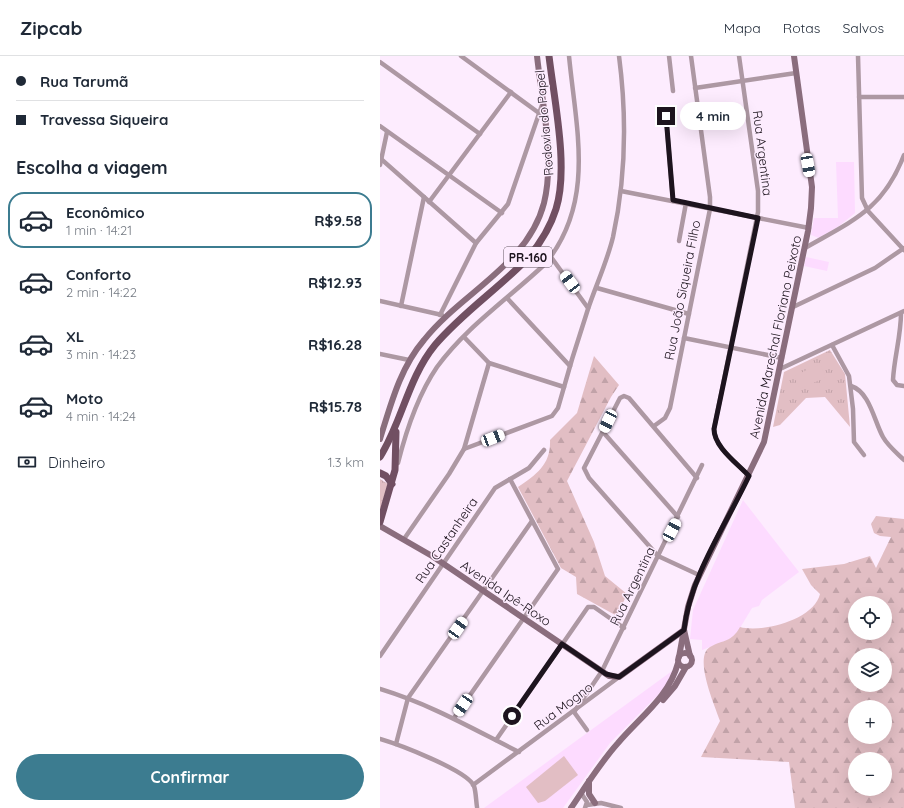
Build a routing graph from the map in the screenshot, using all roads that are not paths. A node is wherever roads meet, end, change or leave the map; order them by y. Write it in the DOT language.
graph roads {
  1 [pos="382,56"];
  2 [pos="460,56"];
  3 [pos="537,56"];
  4 [pos="549,56"];
  5 [pos="569,56"];
  6 [pos="619,56"];
  7 [pos="669,56"];
  8 [pos="690,56"];
  9 [pos="739,56"];
  10 [pos="794,56"];
  11 [pos="858,56"];
  12 [pos="380,61"];
  13 [pos="796,73"];
  14 [pos="743,80"];
  15 [pos="695,88"];
  16 [pos="673,91"];
  17 [pos="511,92"];
  18 [pos="859,97"];
  19 [pos="904,97"];
  20 [pos="542,105"];
  21 [pos="540,113"];
  22 [pos="666,116"];
  23 [pos="380,126"];
  24 [pos="387,132"];
  25 [pos="480,134"];
  26 [pos="382,150"];
  27 [pos="904,155"];
  28 [pos="381,159"];
  29 [pos="380,165"];
  30 [pos="450,176"];
  31 [pos="621,191"];
  32 [pos="424,197"];
  33 [pos="673,200"];
  34 [pos="429,202"];
  35 [pos="686,204"];
  36 [pos="710,209"];
  37 [pos="868,211"];
  38 [pos="502,213"];
  39 [pos="758,218"];
  40 [pos="809,228"];
  41 [pos="679,241"];
  42 [pos="476,243"];
  43 [pos="805,248"];
  44 [pos="904,249"];
  45 [pos="551,257"];
  46 [pos="597,288"];
  47 [pos="507,298"];
  48 [pos="380,301"];
  49 [pos="401,306"];
  50 [pos="793,307"];
  51 [pos="588,308"];
  52 [pos="903,312"];
  53 [pos="688,314"];
  54 [pos="440,315"];
  55 [pos="447,316"];
  56 [pos="464,337"];
  57 [pos="684,338"];
  58 [pos="832,345"];
  59 [pos="731,347"];
  60 [pos="380,354"];
  61 [pos="782,358"];
  62 [pos="409,360"];
  63 [pos="489,363"];
  64 [pos="570,366"];
  65 [pos="780,369"];
  66 [pos="851,386"];
  67 [pos="904,386"];
  68 [pos="564,387"];
  69 [pos="399,418"];
  70 [pos="654,426"];
  71 [pos="603,432"];
  72 [pos="380,439"];
  73 [pos="464,449"];
  74 [pos="544,450"];
  75 [pos="864,455"];
  76 [pos="380,457"];
  77 [pos="904,460"];
  78 [pos="702,465"];
  79 [pos="380,473"];
  80 [pos="749,476"];
  81 [pos="510,478"];
  82 [pos="697,478"];
  83 [pos="392,484"];
  84 [pos="678,517"];
  85 [pos="532,521"];
  86 [pos="380,522"];
  87 [pos="380,526"];
  88 [pos="404,539"];
  89 [pos="658,556"];
  90 [pos="444,564"];
  91 [pos="699,575"];
  92 [pos="484,591"];
  93 [pos="523,617"];
  94 [pos="624,628"];
  95 [pos="684,630"];
  96 [pos="562,644"];
  97 [pos="688,645"];
  98 [pos="380,656"];
  99 [pos="690,656"];
  100 [pos="679,658"];
  101 [pos="686,667"];
  102 [pos="602,671"];
  103 [pos="619,677"];
  104 [pos="380,690"];
  105 [pos="408,698"];
  106 [pos="653,706"];
  107 [pos="574,712"];
  108 [pos="454,718"];
  109 [pos="587,730"];
  110 [pos="380,739"];
  111 [pos="496,740"];
  112 [pos="396,744"];
  113 [pos="519,752"];
  114 [pos="589,782"];
  115 [pos="474,785"];
  116 [pos="581,794"];
  117 [pos="595,803"];
  118 [pos="586,806"];
  119 [pos="477,807"];
  120 [pos="571,808"];
  121 [pos="621,808"];
  1 -- 12 [label="street"];
  2 -- 17 [label="street"];
  3 -- 20 [label="main road"];
  4 -- 69 [label="main road, Rodovia do Papel / PR-160"];
  5 -- 45 [label="street"];
  6 -- 31 [label="street"];
  7 -- 16 [label="street"];
  8 -- 15 [label="street, Rua João Siqueira Filho"];
  9 -- 14 [label="street, Rua Argentina"];
  10 -- 13 [label="main road, Avenida Marechal Floriano Peixoto"];
  11 -- 18 [label="street"];
  12 -- 25 [label="street"];
  13 -- 14 [label="street"];
  13 -- 40 [label="main road, Avenida Marechal Floriano Peixoto"];
  14 -- 15 [label="street"];
  14 -- 39 [label="street, Rua Argentina"];
  15 -- 36 [label="street, Rua João Siqueira Filho"];
  17 -- 21 [label="street"];
  17 -- 25 [label="street"];
  18 -- 19 [label="street"];
  18 -- 37 [label="street"];
  20 -- 21 [label="street"];
  20 -- 55 [label="main road"];
  21 -- 38 [label="street"];
  22 -- 33 [label="street"];
  23 -- 24 [label="street"];
  24 -- 26 [label="street"];
  24 -- 30 [label="street"];
  25 -- 30 [label="street"];
  26 -- 28 [label="street"];
  27 -- 37 [label="street"];
  28 -- 29 [label="street"];
  28 -- 32 [label="street"];
  30 -- 34 [label="street"];
  30 -- 38 [label="street"];
  31 -- 33 [label="street"];
  31 -- 46 [label="street"];
  32 -- 34 [label="street"];
  32 -- 49 [label="street"];
  33 -- 35 [label="street"];
  34 -- 42 [label="street"];
  35 -- 36 [label="street"];
  35 -- 41 [label="street"];
  36 -- 39 [label="street"];
  36 -- 53 [label="street, Rua João Siqueira Filho"];
  37 -- 43 [label="street"];
  37 -- 44 [label="street"];
  38 -- 42 [label="street"];
  39 -- 40 [label="street"];
  39 -- 59 [label="street, Rua Argentina"];
  40 -- 43 [label="main road, Avenida Marechal Floriano Peixoto"];
  42 -- 54 [label="street"];
  43 -- 50 [label="main road, Avenida Marechal Floriano Peixoto"];
  44 -- 50 [label="street"];
  45 -- 47 [label="street"];
  45 -- 51 [label="street"];
  46 -- 51 [label="street"];
  46 -- 53 [label="street"];
  47 -- 56 [label="street"];
  47 -- 64 [label="street"];
  48 -- 49 [label="street"];
  49 -- 54 [label="street"];
  50 -- 61 [label="main road, Avenida Marechal Floriano Peixoto"];
  51 -- 64 [label="street"];
  52 -- 58 [label="street"];
  52 -- 67 [label="street"];
  53 -- 57 [label="street, Rua João Siqueira Filho"];
  54 -- 55 [label="street"];
  55 -- 62 [label="main road"];
  56 -- 63 [label="street"];
  56 -- 83 [label="street"];
  57 -- 59 [label="street"];
  57 -- 70 [label="street, Rua João Siqueira Filho"];
  58 -- 65 [label="street"];
  58 -- 66 [label="street"];
  59 -- 61 [label="street"];
  59 -- 80 [label="street, Rua Argentina"];
  60 -- 62 [label="street"];
  61 -- 65 [label="main road, Avenida Marechal Floriano Peixoto"];
  62 -- 72 [label="main road"];
  63 -- 68 [label="street"];
  63 -- 73 [label="street"];
  64 -- 68 [label="street"];
  65 -- 80 [label="main road, Avenida Marechal Floriano Peixoto"];
  66 -- 75 [label="street"];
  66 -- 77 [label="street"];
  68 -- 73 [label="street"];
  69 -- 76 [label="main road, Rodovia do Papel / PR-160"];
  69 -- 83 [label="main road, Rodovia do Papel / PR-160"];
  70 -- 71 [label="street"];
  70 -- 82 [label="street"];
  71 -- 84 [label="street"];
  71 -- 89 [label="street"];
  73 -- 88 [label="street"];
  74 -- 81 [label="street, Rua Castanheira"];
  78 -- 82 [label="street, Rua Argentina"];
  79 -- 83 [label="main road"];
  80 -- 91 [label="main road, Avenida Marechal Floriano Peixoto"];
  81 -- 85 [label="street"];
  81 -- 90 [label="street, Rua Castanheira"];
  82 -- 84 [label="street, Rua Argentina"];
  83 -- 86 [label="main road, Rodovia do Papel / PR-160"];
  84 -- 89 [label="street, Rua Argentina"];
  85 -- 92 [label="street"];
  85 -- 93 [label="street"];
  87 -- 88 [label="main road, Avenida Ipê-Roxo"];
  88 -- 90 [label="main road, Avenida Ipê-Roxo"];
  89 -- 91 [label="street"];
  89 -- 94 [label="street, Rua Argentina"];
  90 -- 92 [label="main road, Avenida Ipê-Roxo"];
  90 -- 98 [label="street, Rua Castanheira"];
  91 -- 95 [label="main road, Avenida Marechal Floriano Peixoto"];
  92 -- 93 [label="main road, Avenida Ipê-Roxo"];
  92 -- 105 [label="street"];
  93 -- 96 [label="main road, Avenida Ipê-Roxo"];
  93 -- 108 [label="street"];
  94 -- 96 [label="street"];
  94 -- 102 [label="street, Rua Argentina"];
  95 -- 97 [label="main road, Avenida Marechal Floriano Peixoto"];
  95 -- 100 [label="main road, Avenida Marechal Floriano Peixoto"];
  95 -- 103 [label="main road, Rua Mogno"];
  96 -- 102 [label="main road, Avenida Ipê-Roxo"];
  96 -- 111 [label="street"];
  97 -- 99 [label="main road, Avenida Marechal Floriano Peixoto"];
  97 -- 100 [label="main road"];
  99 -- 100 [label="main road"];
  99 -- 101 [label="main road"];
  100 -- 101 [label="main road"];
  100 -- 106 [label="main road, Avenida Marechal Floriano Peixoto"];
  101 -- 106 [label="main road, Avenida Marechal Floriano Peixoto"];
  102 -- 103 [label="main road, Avenida Ipê-Roxo"];
  102 -- 107 [label="street, Rua Argentina"];
  103 -- 107 [label="street, Rua Mogno"];
  104 -- 105 [label="street"];
  105 -- 108 [label="street"];
  105 -- 112 [label="street"];
  106 -- 114 [label="main road, Avenida Marechal Floriano Peixoto"];
  107 -- 109 [label="street"];
  107 -- 113 [label="street, Rua Mogno"];
  108 -- 111 [label="street"];
  110 -- 112 [label="street"];
  111 -- 113 [label="street"];
  112 -- 115 [label="street"];
  113 -- 115 [label="street, Rua Mogno"];
  114 -- 116 [label="main road, Avenida Marechal Floriano Peixoto"];
  114 -- 117 [label="main road"];
  115 -- 119 [label="street"];
  116 -- 118 [label="street"];
  116 -- 120 [label="main road, Avenida Marechal Floriano Peixoto"];
  117 -- 118 [label="street"];
  117 -- 121 [label="street"];
}
